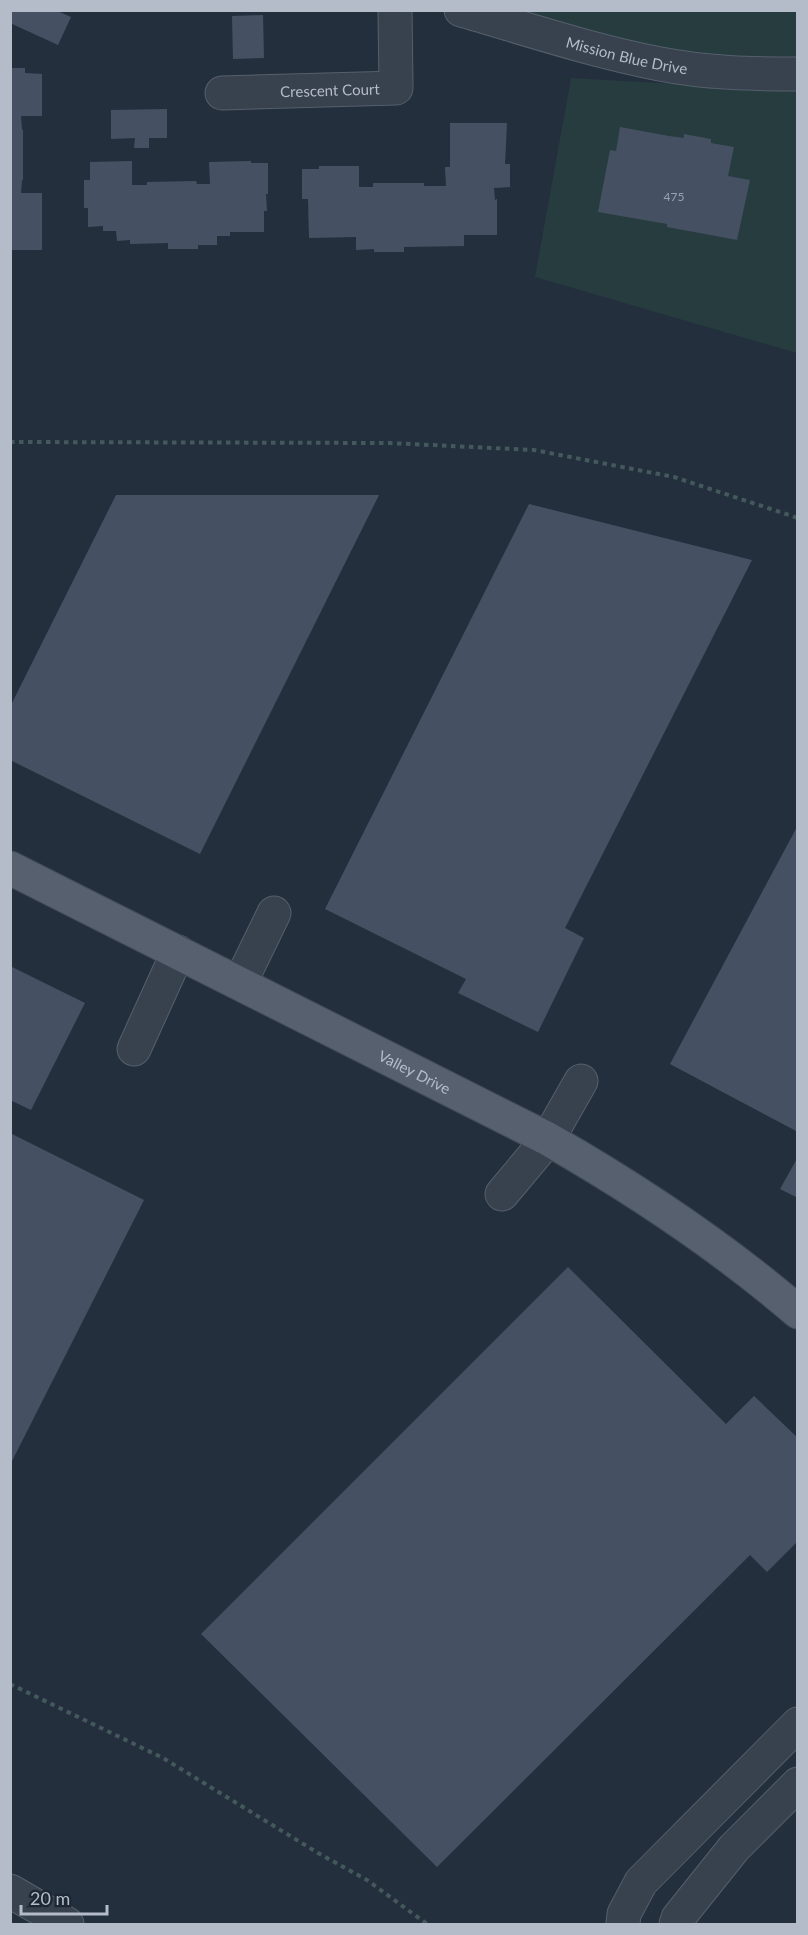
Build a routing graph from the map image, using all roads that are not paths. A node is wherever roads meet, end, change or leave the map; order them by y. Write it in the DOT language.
graph roads {
  1 [pos="395,10"];
  2 [pos="461,10"];
  3 [pos="798,74"];
  4 [pos="222,93"];
  5 [pos="10,868"];
  6 [pos="274,913"];
  7 [pos="178,952"];
  8 [pos="240,983"];
  9 [pos="134,1049"];
  10 [pos="581,1081"];
  11 [pos="548,1139"];
  12 [pos="502,1194"];
  13 [pos="798,1312"];
  14 [pos="798,1724"];
  15 [pos="798,1784"];
  16 [pos="10,1891"];
  17 [pos="49,1920"];
  18 [pos="623,1924"];
  19 [pos="676,1924"];
  1 -- 4 [label="street, Crescent Court"];
  2 -- 3 [label="street, Mission Blue Drive"];
  5 -- 7 [label="main road, Valley Drive"];
  6 -- 8 [label="street"];
  7 -- 8 [label="main road, Valley Drive"];
  7 -- 9 [label="street"];
  8 -- 11 [label="main road, Valley Drive"];
  10 -- 11 [label="street"];
  11 -- 12 [label="street"];
  11 -- 13 [label="main road, Valley Drive"];
  14 -- 18 [label="street"];
  15 -- 19 [label="street"];
  16 -- 17 [label="street"];
}
